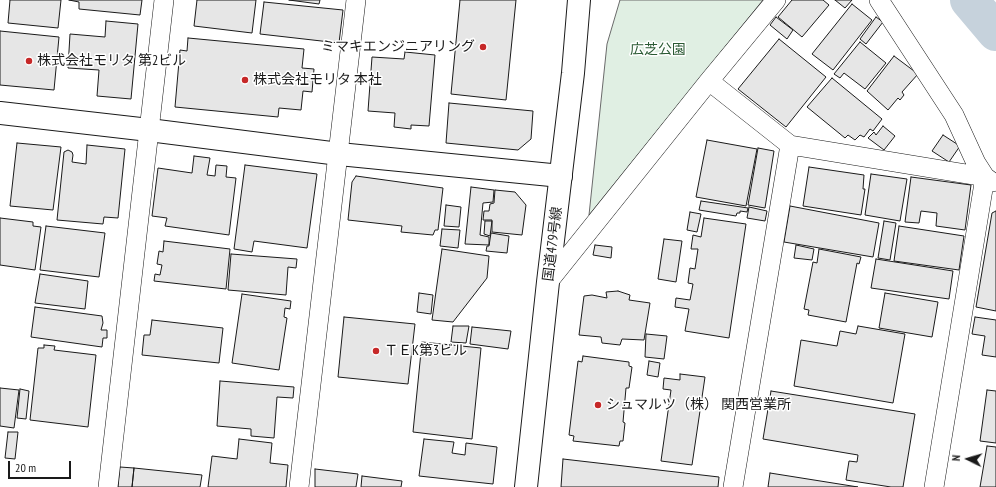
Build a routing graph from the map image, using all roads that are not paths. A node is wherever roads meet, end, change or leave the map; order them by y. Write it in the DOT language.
graph roads {
  1 [pos="164,0"];
  2 [pos="356,0"];
  3 [pos="776,0"];
  4 [pos="879,0"];
  5 [pos="580,3"];
  6 [pos="709,81"];
  7 [pos="0,113"];
  8 [pos="149,130"];
  9 [pos="790,145"];
  10 [pos="339,154"];
  11 [pos="561,176"];
  12 [pos="990,181"];
  13 [pos="548,282"];
  14 [pos="108,487"];
  15 [pos="298,487"];
  16 [pos="526,487"];
  17 [pos="733,487"];
  18 [pos="934,487"];
  1 -- 8 [label="street"];
  2 -- 10 [label="street"];
  3 -- 6 [label="street"];
  4 -- 12 [label="street"];
  5 -- 11 [label="main road, 国道479号線"];
  6 -- 9 [label="street"];
  6 -- 13 [label="street"];
  7 -- 8 [label="main road"];
  8 -- 10 [label="main road"];
  8 -- 14 [label="street"];
  9 -- 12 [label="street"];
  9 -- 17 [label="street"];
  10 -- 11 [label="main road"];
  10 -- 15 [label="street"];
  11 -- 13 [label="main road, 国道479号線"];
  12 -- 18 [label="street"];
  13 -- 16 [label="main road, 国道479号線"];
}
